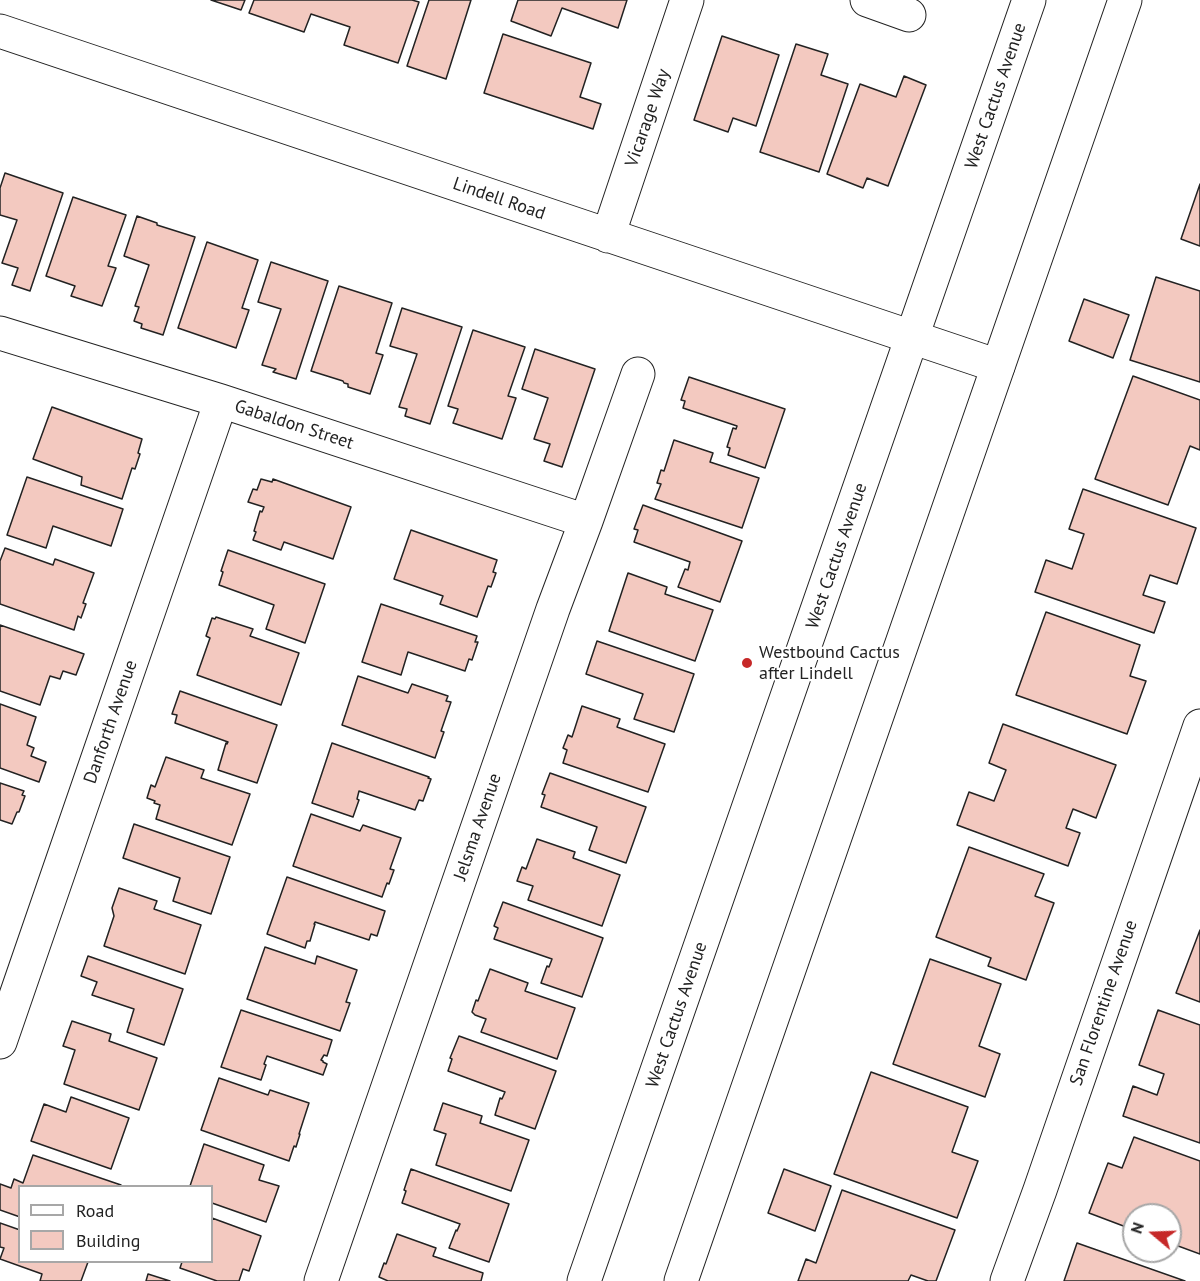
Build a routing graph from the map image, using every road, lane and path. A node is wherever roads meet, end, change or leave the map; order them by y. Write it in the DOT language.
graph roads {
  1 [pos="687,0"];
  2 [pos="867,0"];
  3 [pos="1029,0"];
  4 [pos="1125,0"];
  5 [pos="909,15"];
  6 [pos="0,31"];
  7 [pos="608,236"];
  8 [pos="0,333"];
  9 [pos="913,338"];
  10 [pos="998,366"];
  11 [pos="638,374"];
  12 [pos="222,401"];
  13 [pos="586,520"];
  14 [pos="1200,726"];
  15 [pos="0,1042"];
  16 [pos="321,1281"];
  17 [pos="584,1281"];
  18 [pos="681,1281"];
  19 [pos="1007,1281"];
  1 -- 7 [label="street, Vicarage Way"];
  2 -- 5 [label="street"];
  3 -- 9 [label="street, West Cactus Avenue"];
  4 -- 10 [label="street"];
  6 -- 7 [label="street, Lindell Road"];
  7 -- 9 [label="street, Lindell Road"];
  8 -- 12 [label="street, Gabaldon Street"];
  9 -- 10 [label="street, Lindell Road"];
  9 -- 17 [label="street, West Cactus Avenue"];
  10 -- 18 [label="street"];
  11 -- 13 [label="street, Jelsma Avenue"];
  12 -- 13 [label="street, Gabaldon Street"];
  12 -- 15 [label="street, Danforth Avenue"];
  13 -- 16 [label="street, Jelsma Avenue"];
  14 -- 19 [label="street, San Florentine Avenue"];
}
